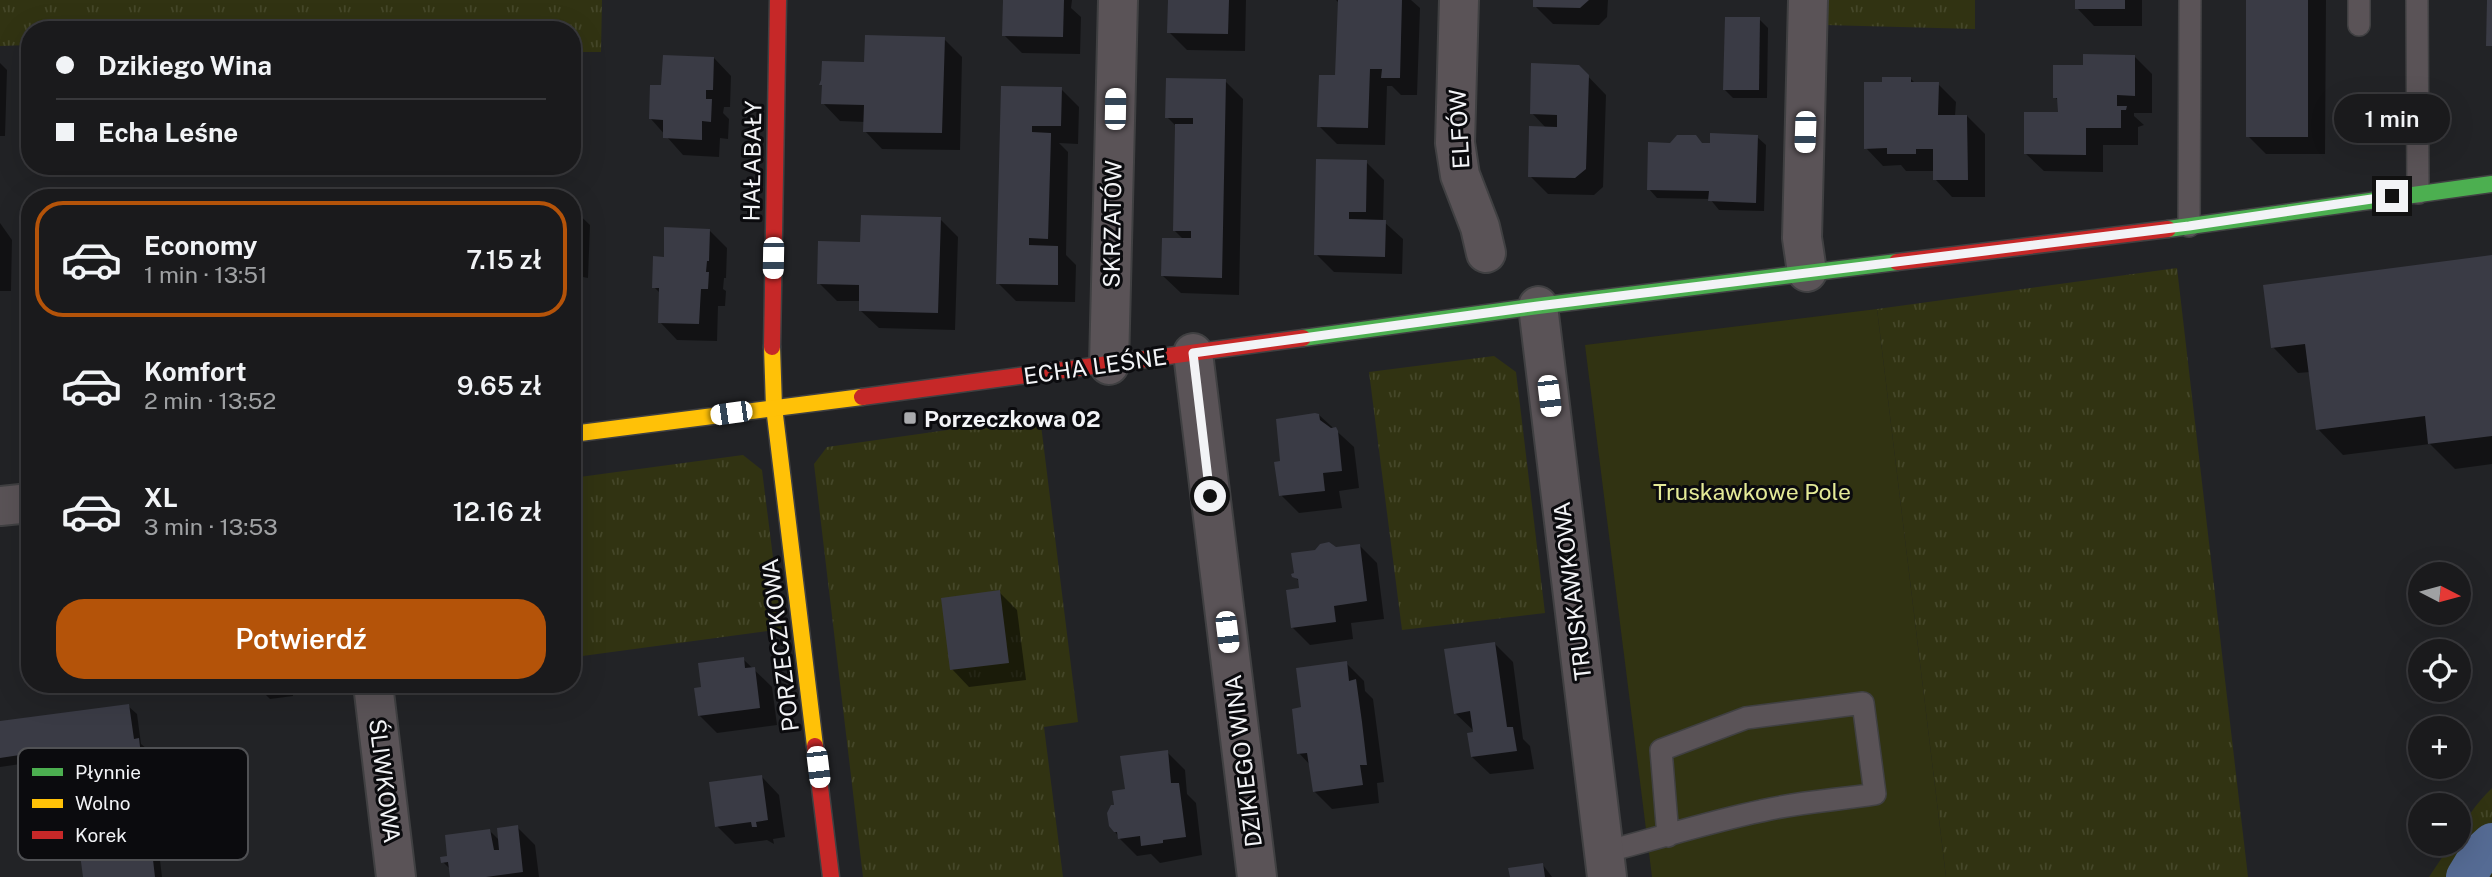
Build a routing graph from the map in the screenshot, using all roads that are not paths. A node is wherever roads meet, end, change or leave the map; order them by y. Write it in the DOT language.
graph roads {
  1 [pos="778,0"];
  2 [pos="1118,0"];
  3 [pos="1459,0"];
  4 [pos="1808,0"];
  5 [pos="2190,0"];
  6 [pos="2359,0"];
  7 [pos="2417,0"];
  8 [pos="2359,25"];
  9 [pos="2492,184"];
  10 [pos="2418,193"];
  11 [pos="2189,226"];
  12 [pos="1486,253"];
  13 [pos="1807,272"];
  14 [pos="1538,306"];
  15 [pos="1193,353"];
  16 [pos="1109,365"];
  17 [pos="774,407"];
  18 [pos="581,433"];
  19 [pos="21,504"];
  20 [pos="0,506"];
  21 [pos="374,693"];
  22 [pos="1668,836"];
  23 [pos="1605,865"];
  24 [pos="396,877"];
  25 [pos="831,877"];
  26 [pos="1257,877"];
  1 -- 17 [label="street, HAŁABAŁY"];
  2 -- 16 [label="street, SKRZATÓW"];
  3 -- 12 [label="street, ELFÓW"];
  4 -- 13 [label="street"];
  5 -- 11 [label="lane"];
  6 -- 8 [label="lane"];
  7 -- 10 [label="lane"];
  9 -- 10 [label="street, ECHA LEŚNE"];
  10 -- 11 [label="street, ECHA LEŚNE"];
  11 -- 13 [label="street, ECHA LEŚNE"];
  13 -- 14 [label="street, ECHA LEŚNE"];
  14 -- 15 [label="street, ECHA LEŚNE"];
  14 -- 23 [label="street, TRUSKAWKOWA"];
  15 -- 16 [label="street, ECHA LEŚNE"];
  15 -- 26 [label="street, DZIKIEGO WINA"];
  16 -- 17 [label="street, ECHA LEŚNE"];
  17 -- 18 [label="street, ECHA LEŚNE"];
  17 -- 25 [label="street, PORZECZKOWA"];
  19 -- 20 [label="street"];
  21 -- 24 [label="street, ŚLIWKOWA"];
  22 -- 22 [label="lane"];
  22 -- 23 [label="lane"];
}
